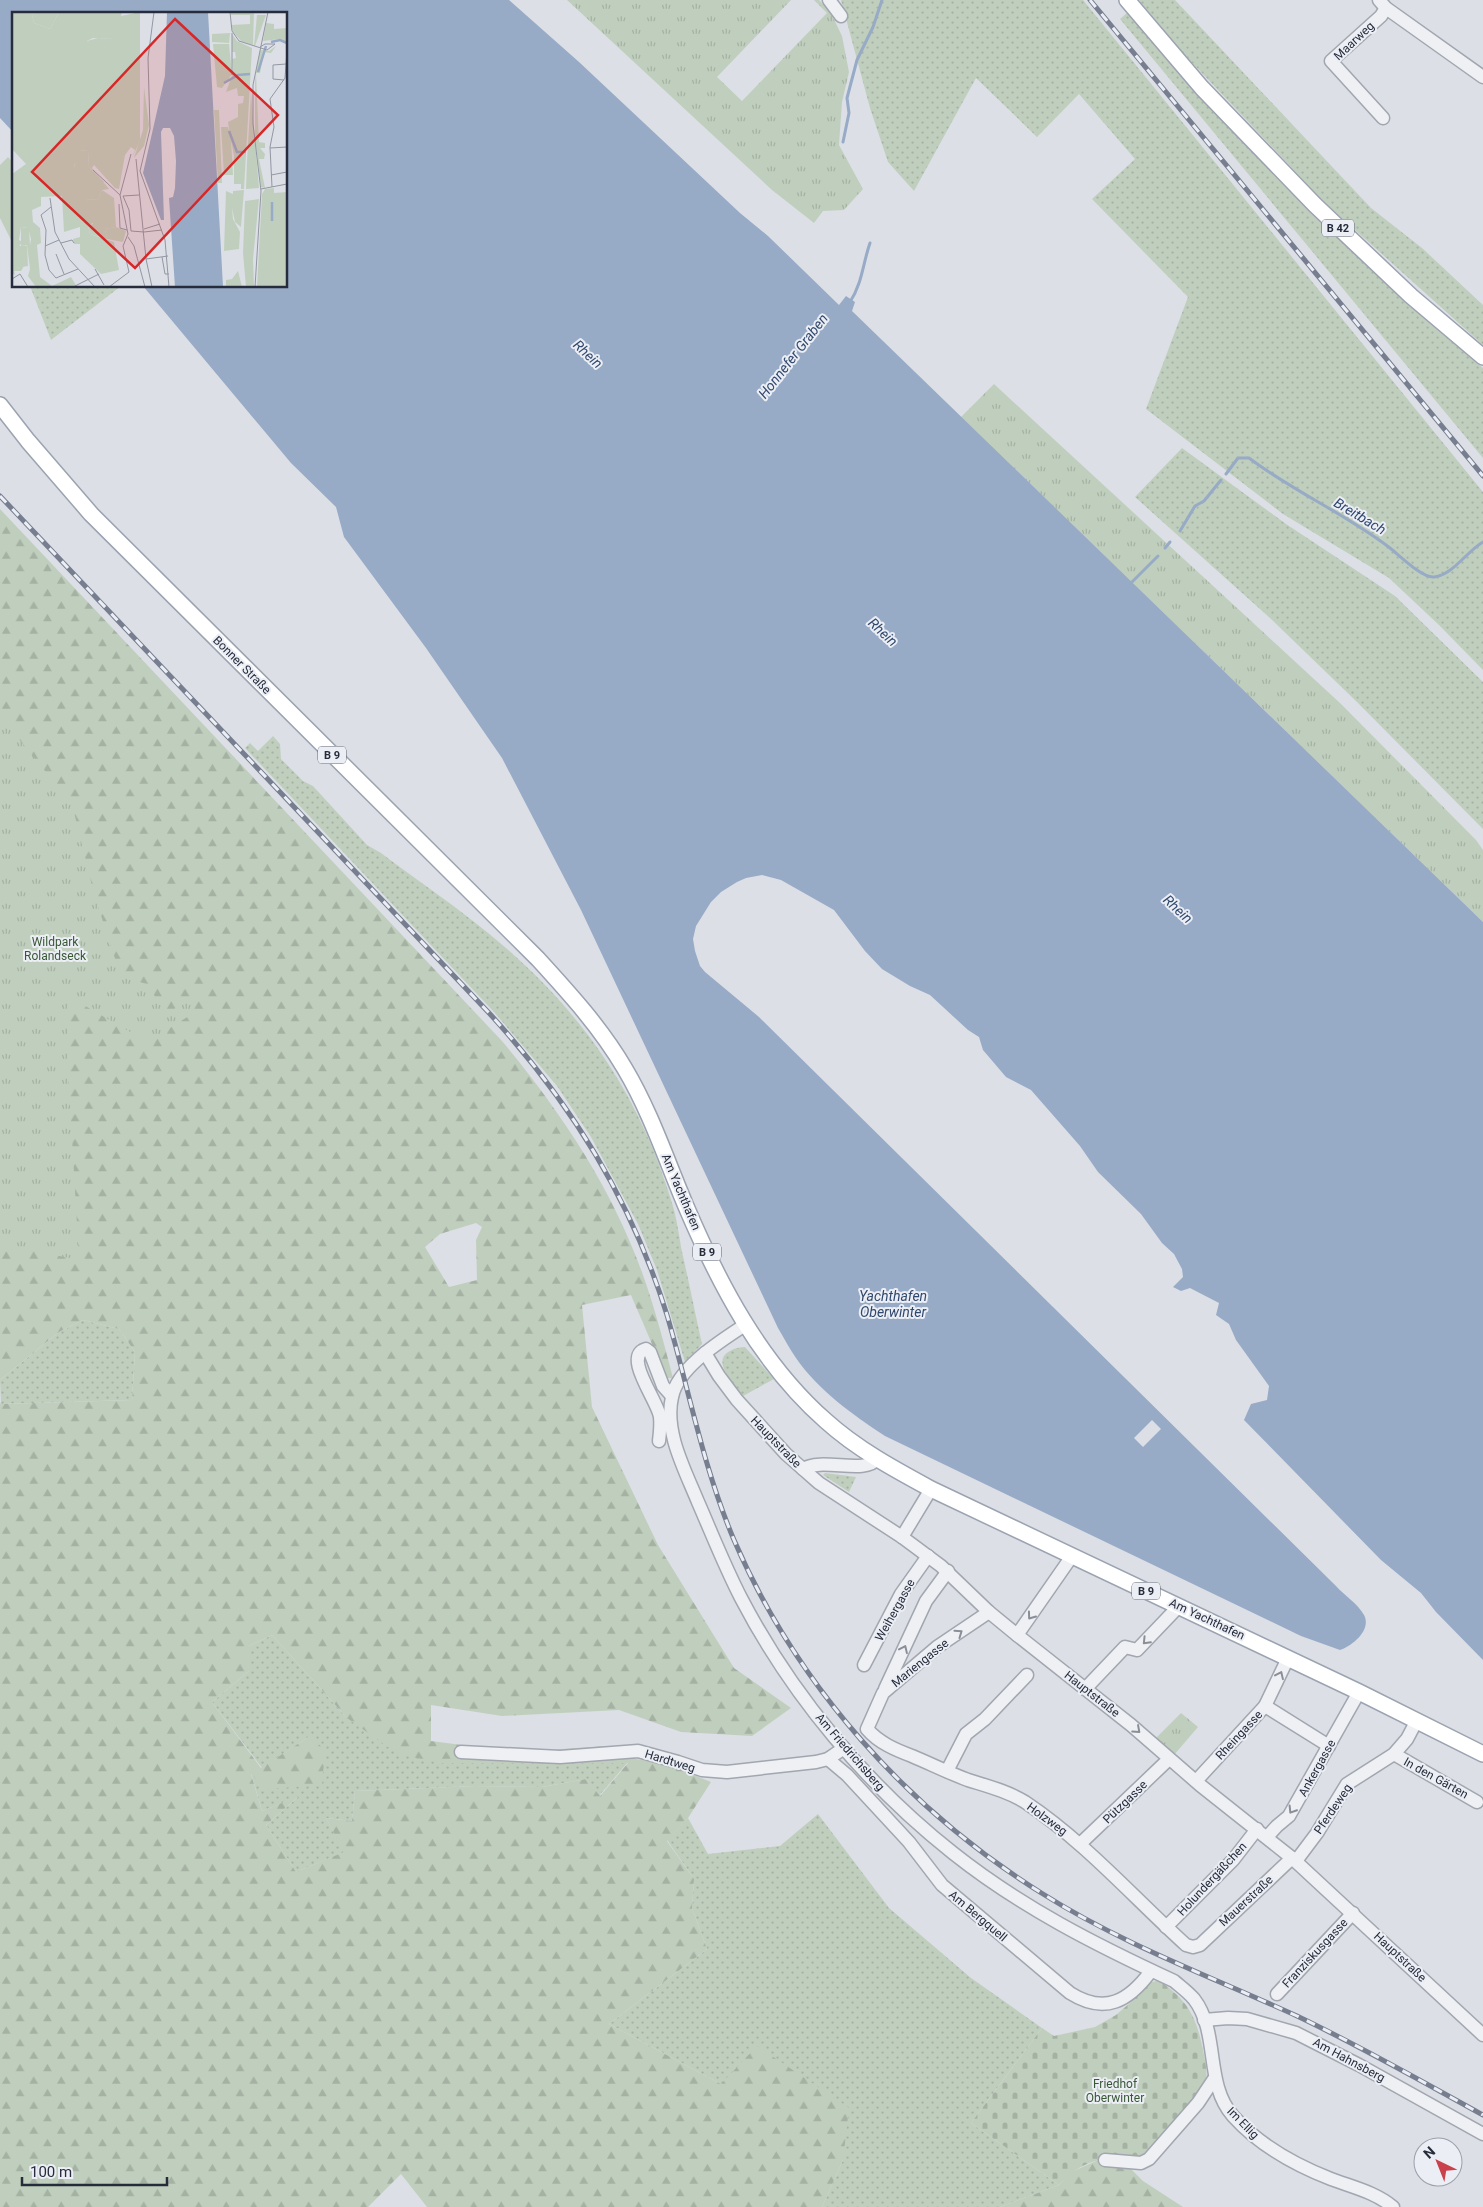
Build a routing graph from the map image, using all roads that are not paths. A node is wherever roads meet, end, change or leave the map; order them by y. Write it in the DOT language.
graph roads {
  1 [pos="828,0"];
  2 [pos="1127,0"];
  3 [pos="1382,4"];
  4 [pos="841,16"];
  5 [pos="1483,77"];
  6 [pos="1383,118"];
  7 [pos="1483,357"];
  8 [pos="0,405"];
  9 [pos="494,916"];
  10 [pos="746,1326"];
  11 [pos="705,1354"];
  12 [pos="672,1396"];
  13 [pos="660,1441"];
  14 [pos="877,1459"];
  15 [pos="802,1469"];
  16 [pos="931,1489"];
  17 [pos="902,1537"];
  18 [pos="928,1556"];
  19 [pos="1072,1556"];
  20 [pos="948,1571"];
  21 [pos="1179,1606"];
  22 [pos="989,1612"];
  23 [pos="1017,1635"];
  24 [pos="1288,1658"];
  25 [pos="864,1665"];
  26 [pos="1027,1676"];
  27 [pos="1082,1686"];
  28 [pos="1359,1692"];
  29 [pos="883,1693"];
  30 [pos="1265,1706"];
  31 [pos="1416,1722"];
  32 [pos="868,1729"];
  33 [pos="1329,1746"];
  34 [pos="844,1748"];
  35 [pos="461,1752"];
  36 [pos="1394,1754"];
  37 [pos="1483,1754"];
  38 [pos="828,1759"];
  39 [pos="1169,1759"];
  40 [pos="947,1771"];
  41 [pos="1196,1781"];
  42 [pos="1477,1802"];
  43 [pos="1257,1829"];
  44 [pos="1267,1837"];
  45 [pos="1080,1844"];
  46 [pos="1294,1860"];
  47 [pos="1353,1913"];
  48 [pos="1166,1927"];
  49 [pos="1200,1945"];
  50 [pos="1151,1971"];
  51 [pos="1277,1994"];
  52 [pos="1204,2020"];
  53 [pos="1483,2035"];
  54 [pos="1214,2078"];
  55 [pos="1483,2134"];
  56 [pos="1105,2160"];
  57 [pos="1393,2207"];
  1 -- 4 [label="street"];
  2 -- 7 [label="main road, B 42"];
  3 -- 5 [label="street, Maarweg"];
  3 -- 6 [label="street, Maarweg"];
  8 -- 9 [label="main road, Bonner Straße / B 9"];
  9 -- 10 [label="main road, Am Yachthafen / B 9"];
  10 -- 11 [label="street, Am Friedrichsberg"];
  10 -- 14 [label="main road, Am Yachthafen / B 9"];
  11 -- 12 [label="street, Am Friedrichsberg"];
  11 -- 15 [label="street, Hauptstraße"];
  12 -- 13 [label="street"];
  12 -- 34 [label="street, Am Friedrichsberg"];
  14 -- 15 [label="street"];
  14 -- 16 [label="main road, Am Yachthafen / B 9"];
  15 -- 17 [label="street, Hauptstraße"];
  16 -- 17 [label="street"];
  16 -- 19 [label="main road, Am Yachthafen / B 9"];
  17 -- 18 [label="street, Hauptstraße"];
  18 -- 20 [label="street, Hauptstraße"];
  18 -- 25 [label="street, Weihergasse"];
  19 -- 21 [label="main road, Am Yachthafen / B 9"];
  19 -- 23 [label="street, one-way"];
  20 -- 22 [label="street, Hauptstraße"];
  29 -- 20 [label="street, one-way"];
  21 -- 24 [label="main road, Am Yachthafen / B 9"];
  21 -- 27 [label="street, one-way"];
  22 -- 23 [label="street, Hauptstraße"];
  29 -- 22 [label="street, Mariengasse, one-way"];
  23 -- 27 [label="street, Hauptstraße"];
  24 -- 28 [label="main road, Am Yachthafen / B 9"];
  30 -- 24 [label="street, Rheingasse, one-way"];
  26 -- 40 [label="street"];
  27 -- 39 [label="street, Hauptstraße, one-way"];
  28 -- 31 [label="main road, Am Yachthafen / B 9"];
  28 -- 33 [label="street, Ankergasse"];
  29 -- 32 [label="street, Mariengasse"];
  30 -- 33 [label="street"];
  30 -- 41 [label="street, Rheingasse"];
  31 -- 36 [label="street, Pferdeweg"];
  31 -- 37 [label="main road, Am Yachthafen / B 9"];
  32 -- 40 [label="street, Holzweg"];
  33 -- 44 [label="street, Ankergasse, one-way"];
  34 -- 38 [label="street, Hardtweg"];
  34 -- 50 [label="street, Am Friedrichsberg"];
  35 -- 38 [label="street, Hardtweg"];
  36 -- 42 [label="street, In den Gärten"];
  36 -- 46 [label="street, Pferdeweg"];
  38 -- 50 [label="street, Am Bergquell"];
  39 -- 41 [label="street, Hauptstraße"];
  39 -- 45 [label="street, Pützgasse"];
  40 -- 45 [label="street, Holzweg"];
  41 -- 43 [label="street, Hauptstraße"];
  43 -- 44 [label="street, Hauptstraße"];
  43 -- 48 [label="street, Holundergäßchen"];
  44 -- 46 [label="street, Hauptstraße"];
  45 -- 48 [label="street, Holzweg"];
  46 -- 47 [label="street, Hauptstraße"];
  46 -- 49 [label="street, Mauerstraße"];
  47 -- 51 [label="street, Franziskusgasse"];
  47 -- 53 [label="street, Hauptstraße"];
  48 -- 49 [label="street, Holzweg"];
  50 -- 52 [label="street, Am Friedrichsberg"];
  52 -- 54 [label="street, Am Friedrichsberg"];
  52 -- 55 [label="street, Am Hahnsberg"];
  54 -- 56 [label="street"];
  54 -- 57 [label="street, Im Ellig"];
}
